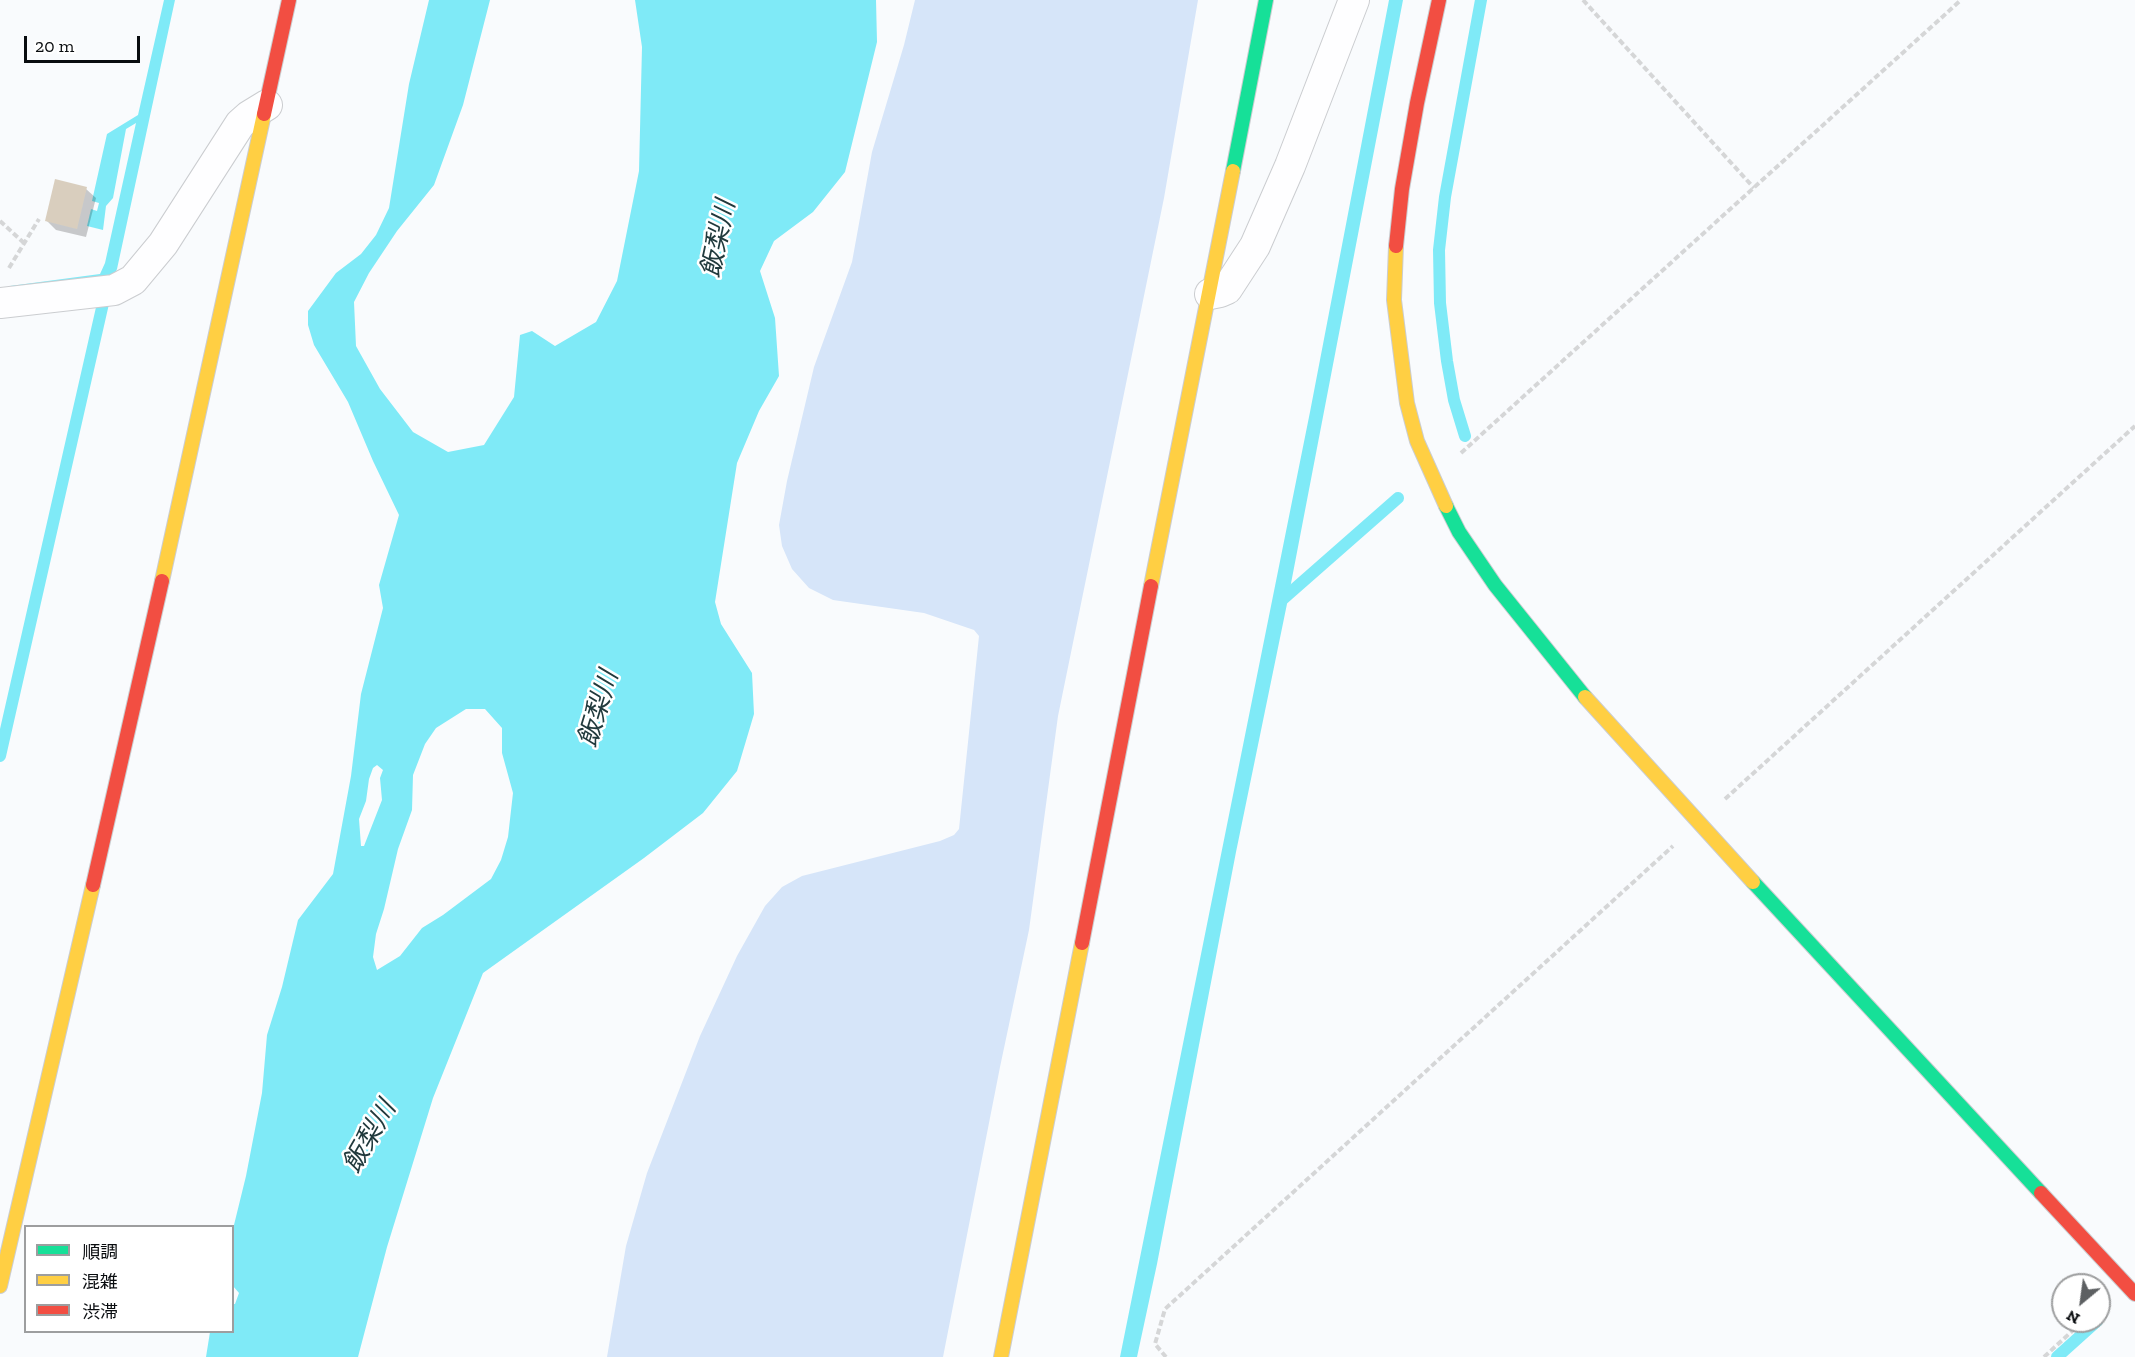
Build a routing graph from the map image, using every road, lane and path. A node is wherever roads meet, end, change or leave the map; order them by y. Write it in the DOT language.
graph roads {
  1 [pos="290,0"];
  2 [pos="1266,0"];
  3 [pos="1354,0"];
  4 [pos="1439,0"];
  5 [pos="1583,0"];
  6 [pos="1961,0"];
  7 [pos="267,105"];
  8 [pos="1754,188"];
  9 [pos="39,219"];
  10 [pos="0,221"];
  11 [pos="24,243"];
  12 [pos="8,270"];
  13 [pos="1210,294"];
  14 [pos="0,303"];
  15 [pos="2135,426"];
  16 [pos="1473,442"];
  17 [pos="1698,823"];
  18 [pos="0,1286"];
  19 [pos="2135,1294"];
  20 [pos="2070,1333"];
  21 [pos="1001,1357"];
  22 [pos="1166,1357"];
  23 [pos="2044,1357"];
  1 -- 7 [label="street"];
  2 -- 13 [label="street"];
  3 -- 13 [label="street"];
  4 -- 17 [label="street"];
  5 -- 8 [label="path"];
  6 -- 8 [label="path"];
  7 -- 14 [label="street"];
  7 -- 18 [label="street"];
  8 -- 16 [label="path"];
  9 -- 11 [label="path"];
  10 -- 11 [label="path"];
  11 -- 12 [label="path"];
  13 -- 21 [label="street"];
  15 -- 17 [label="path"];
  17 -- 19 [label="street"];
  17 -- 22 [label="path"];
  20 -- 23 [label="path"];
}
